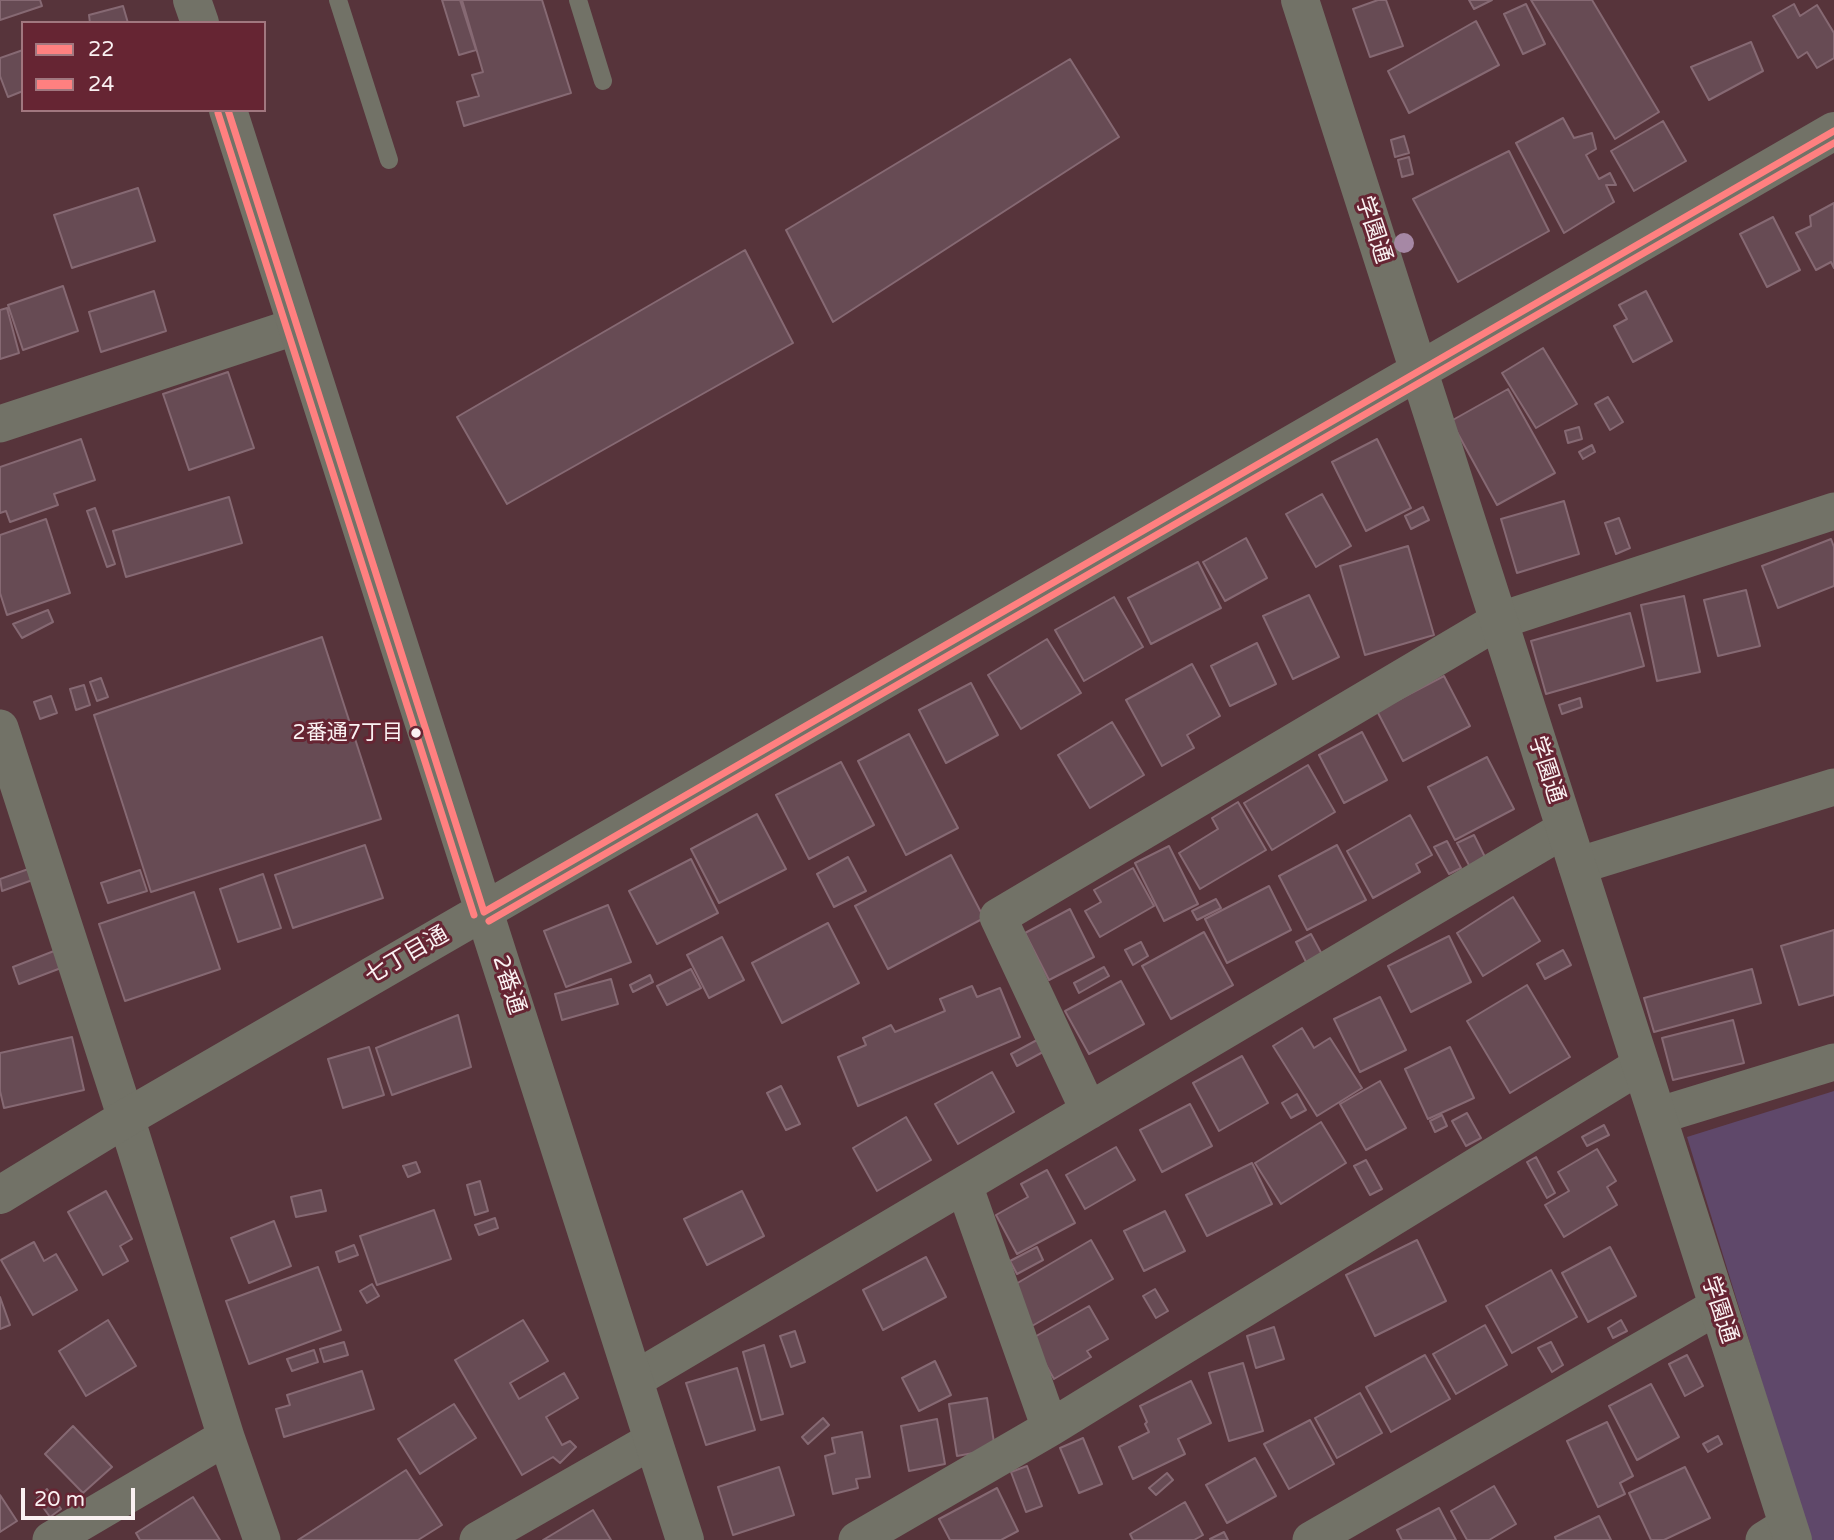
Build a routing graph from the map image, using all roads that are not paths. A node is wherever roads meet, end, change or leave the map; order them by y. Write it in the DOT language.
graph roads {
  1 [pos="192,0"];
  2 [pos="338,0"];
  3 [pos="578,0"];
  4 [pos="1300,0"];
  5 [pos="199,21"];
  6 [pos="603,82"];
  7 [pos="229,112"];
  8 [pos="1834,131"];
  9 [pos="389,160"];
  10 [pos="297,326"];
  11 [pos="1418,372"];
  12 [pos="0,424"];
  13 [pos="1834,511"];
  14 [pos="1498,621"];
  15 [pos="0,728"];
  16 [pos="1834,787"];
  17 [pos="1565,829"];
  18 [pos="1577,866"];
  19 [pos="484,912"];
  20 [pos="1834,1062"];
  21 [pos="1641,1065"];
  22 [pos="1089,1111"];
  23 [pos="1657,1116"];
  24 [pos="126,1118"];
  25 [pos="964,1185"];
  26 [pos="0,1195"];
  27 [pos="1718,1306"];
  28 [pos="634,1380"];
  29 [pos="1050,1428"];
  30 [pos="226,1437"];
  31 [pos="653,1440"];
  32 [pos="1782,1535"];
  33 [pos="51,1540"];
  34 [pos="262,1540"];
  35 [pos="478,1540"];
  36 [pos="685,1540"];
  37 [pos="857,1540"];
  38 [pos="1311,1540"];
  1 -- 5 [label="street"];
  2 -- 9 [label="lane"];
  3 -- 6 [label="lane"];
  4 -- 11 [label="street, 学園通"];
  7 -- 10 [label="street, 2番通"];
  8 -- 11 [label="street, 七丁目通"];
  10 -- 12 [label="street"];
  10 -- 19 [label="street, 2番通"];
  11 -- 14 [label="street, 学園通"];
  11 -- 19 [label="street, 七丁目通"];
  13 -- 14 [label="street"];
  14 -- 17 [label="street, 学園通"];
  14 -- 22 [label="street"];
  15 -- 24 [label="street"];
  16 -- 18 [label="street"];
  17 -- 18 [label="street, 学園通"];
  17 -- 22 [label="street"];
  18 -- 21 [label="street, 学園通"];
  19 -- 24 [label="street, 七丁目通"];
  19 -- 28 [label="street, 2番通"];
  20 -- 23 [label="street"];
  21 -- 23 [label="street, 学園通"];
  21 -- 29 [label="street"];
  22 -- 25 [label="street"];
  23 -- 27 [label="street, 学園通"];
  24 -- 26 [label="street, 七丁目通"];
  24 -- 30 [label="street"];
  25 -- 28 [label="street"];
  25 -- 29 [label="street"];
  27 -- 32 [label="street, 学園通"];
  27 -- 38 [label="street"];
  28 -- 31 [label="street, 2番通"];
  29 -- 37 [label="street"];
  30 -- 33 [label="street"];
  30 -- 34 [label="street"];
  31 -- 35 [label="street"];
  31 -- 36 [label="street, 2番通"];
}
